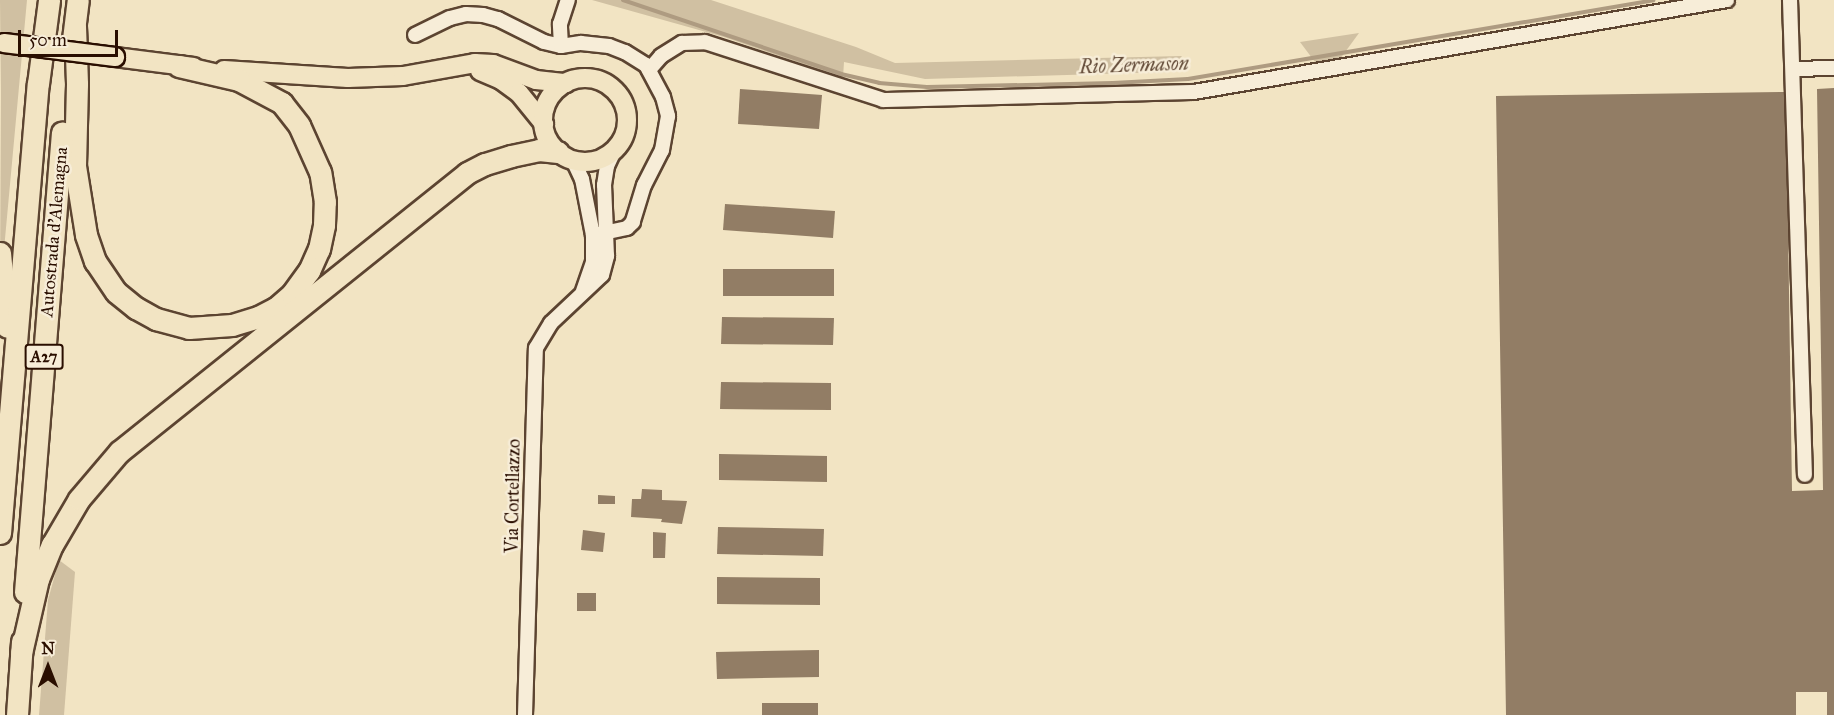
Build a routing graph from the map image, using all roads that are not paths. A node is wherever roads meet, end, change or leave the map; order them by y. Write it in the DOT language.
graph roads {
  1 [pos="49,0"];
  2 [pos="78,0"];
  3 [pos="1727,0"];
  4 [pos="1790,0"];
  5 [pos="567,3"];
  6 [pos="75,26"];
  7 [pos="416,35"];
  8 [pos="2,43"];
  9 [pos="561,46"];
  10 [pos="180,66"];
  11 [pos="457,67"];
  12 [pos="1834,68"];
  13 [pos="1793,69"];
  14 [pos="649,70"];
  15 [pos="566,83"];
  16 [pos="544,124"];
  17 [pos="614,151"];
  18 [pos="565,156"];
  19 [pos="599,233"];
  20 [pos="0,253"];
  21 [pos="12,394"];
  22 [pos="1805,476"];
  23 [pos="0,533"];
  24 [pos="21,653"];
  25 [pos="16,715"];
  26 [pos="525,715"];
  1 -- 21 [label="highway, Autostrada d'Alemagna / A27"];
  2 -- 6 [label="highway, Autostrada d'Alemagna / A27"];
  3 -- 14 [label="street"];
  4 -- 13 [label="street"];
  5 -- 9 [label="street"];
  6 -- 10 [label="highway"];
  6 -- 24 [label="highway, Autostrada d'Alemagna / A27"];
  7 -- 9 [label="street"];
  8 -- 10 [label="main road, bridge"];
  9 -- 14 [label="street"];
  10 -- 11 [label="main road"];
  11 -- 15 [label="main road"];
  11 -- 16 [label="main road"];
  12 -- 13 [label="street"];
  13 -- 22 [label="street"];
  14 -- 19 [label="street"];
  15 -- 16 [label="main road"];
  15 -- 17 [label="main road"];
  16 -- 18 [label="main road"];
  17 -- 18 [label="main road"];
  17 -- 19 [label="street, Via Cortellazzo"];
  18 -- 19 [label="street, Via Cortellazzo"];
  18 -- 24 [label="highway"];
  19 -- 26 [label="street, Via Cortellazzo"];
  20 -- 21 [label="highway"];
  21 -- 23 [label="highway, Autostrada d'Alemagna / A27"];
  24 -- 25 [label="highway, Autostrada d'Alemagna / A27"];
}
